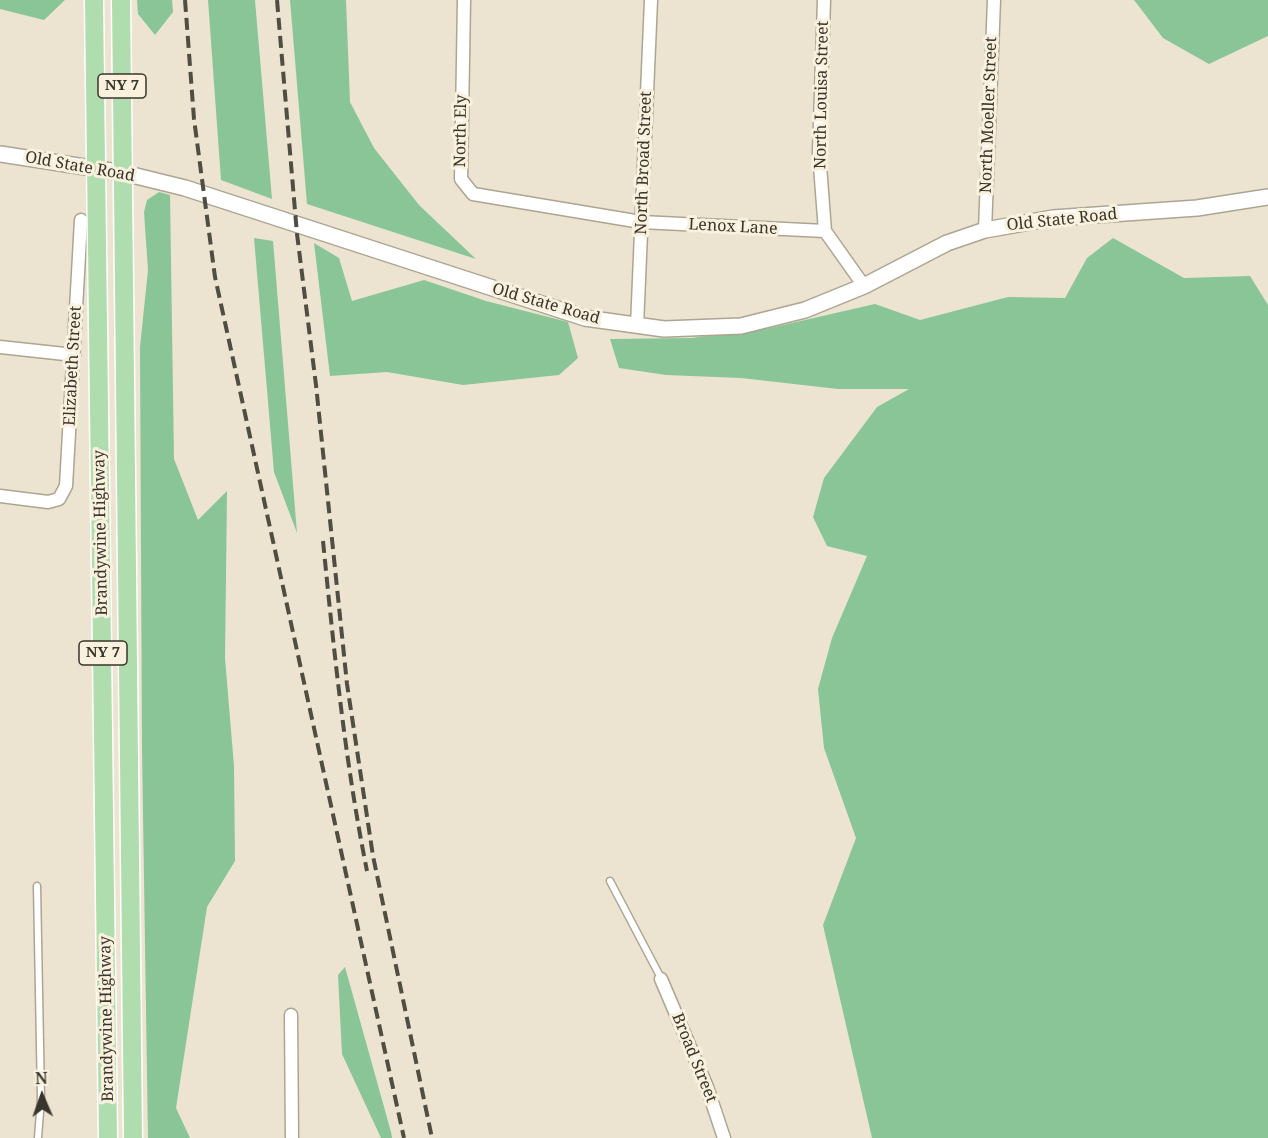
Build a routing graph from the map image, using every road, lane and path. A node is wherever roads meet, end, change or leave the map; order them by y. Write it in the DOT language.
graph roads {
  1 [pos="94,0"];
  2 [pos="121,0"];
  3 [pos="464,0"];
  4 [pos="651,0"];
  5 [pos="824,0"];
  6 [pos="994,0"];
  7 [pos="0,154"];
  8 [pos="97,169"];
  9 [pos="124,173"];
  10 [pos="1268,197"];
  11 [pos="81,220"];
  12 [pos="642,222"];
  13 [pos="985,230"];
  14 [pos="825,231"];
  15 [pos="864,286"];
  16 [pos="637,326"];
  17 [pos="0,347"];
  18 [pos="74,355"];
  19 [pos="0,496"];
  20 [pos="610,882"];
  21 [pos="37,886"];
  22 [pos="661,979"];
  23 [pos="291,1015"];
  24 [pos="38,1138"];
  25 [pos="108,1138"];
  26 [pos="133,1138"];
  27 [pos="292,1138"];
  28 [pos="724,1138"];
  1 -- 8 [label="main road, Brandywine Highway / NY 7"];
  2 -- 9 [label="main road, Brandywine Highway / NY 7"];
  3 -- 12 [label="street, North Ely"];
  4 -- 12 [label="street, North Broad Street"];
  5 -- 14 [label="street, North Louisa Street"];
  6 -- 13 [label="street, North Moeller Street"];
  7 -- 8 [label="street, Old State Road"];
  8 -- 9 [label="street, Old State Road"];
  8 -- 25 [label="main road, Brandywine Highway / NY 7"];
  9 -- 16 [label="street, Old State Road"];
  9 -- 26 [label="main road, Brandywine Highway / NY 7"];
  10 -- 13 [label="street, Old State Road"];
  11 -- 18 [label="street, Elizabeth Street"];
  12 -- 14 [label="street, Lenox Lane"];
  12 -- 16 [label="street, North Broad Street"];
  13 -- 15 [label="street, Old State Road"];
  14 -- 15 [label="street"];
  15 -- 16 [label="street, Old State Road"];
  17 -- 18 [label="street"];
  18 -- 19 [label="street, Elizabeth Street"];
  20 -- 22 [label="lane"];
  21 -- 24 [label="lane"];
  22 -- 28 [label="street, Broad Street"];
  23 -- 27 [label="street"];
}
